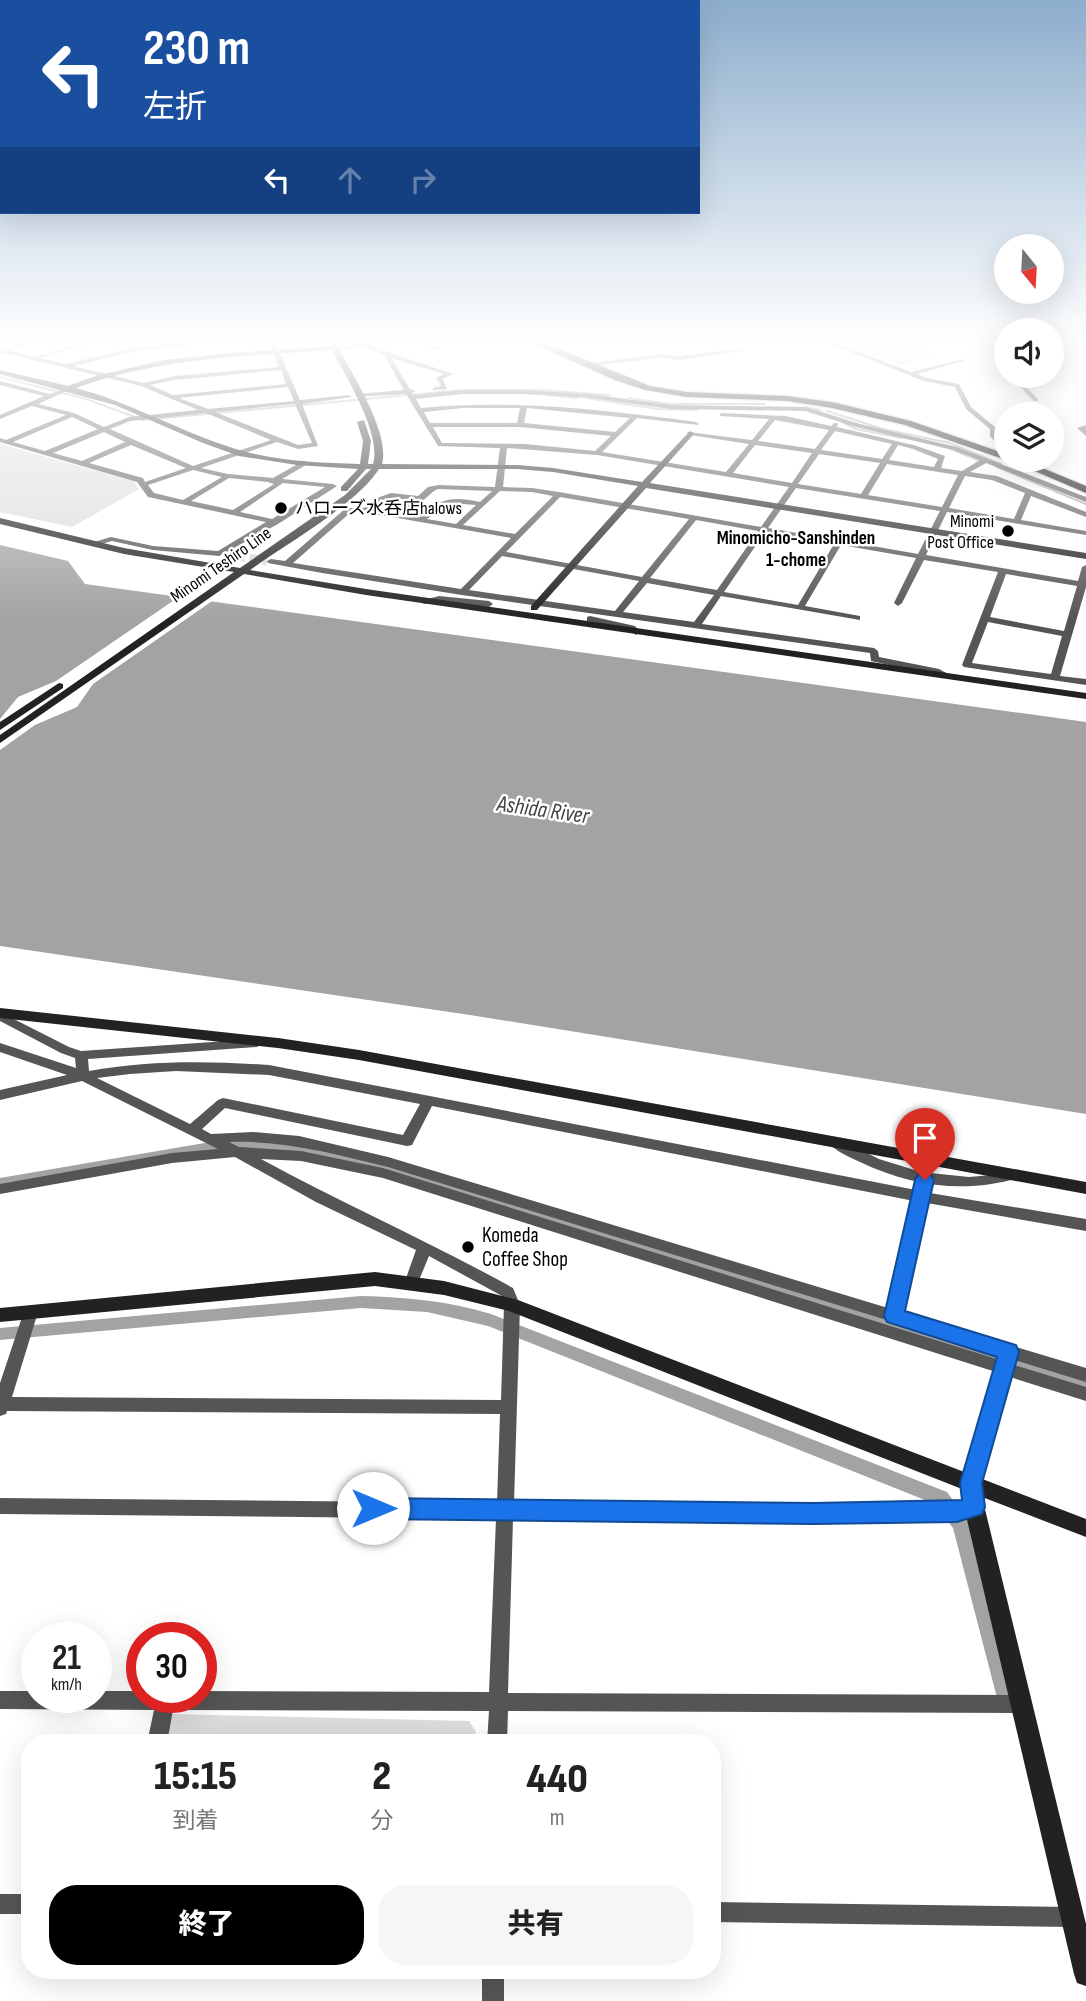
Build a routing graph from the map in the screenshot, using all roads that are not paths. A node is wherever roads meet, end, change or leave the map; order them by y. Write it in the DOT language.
graph roads {
  1 [pos="22,433"];
  2 [pos="90,433"];
  3 [pos="113,433"];
  4 [pos="186,433"];
  5 [pos="261,433"];
  6 [pos="311,433"];
  7 [pos="367,433"];
  8 [pos="378,433"];
  9 [pos="433,433"];
  10 [pos="608,433"];
  11 [pos="690,433"];
  12 [pos="693,433"];
  13 [pos="761,433"];
  14 [pos="831,433"];
  15 [pos="852,433"];
  16 [pos="895,433"];
  17 [pos="944,433"];
  18 [pos="615,434"];
  19 [pos="277,440"];
  20 [pos="3,441"];
  21 [pos="131,442"];
  22 [pos="754,442"];
  23 [pos="895,444"];
  24 [pos="504,446"];
  25 [pos="819,452"];
  26 [pos="994,452"];
  27 [pos="46,453"];
  28 [pos="239,453"];
  29 [pos="597,453"];
  30 [pos="986,460"];
  31 [pos="885,462"];
  32 [pos="84,463"];
  33 [pos="303,463"];
  34 [pos="662,464"];
  35 [pos="364,465"];
  36 [pos="376,465"];
  37 [pos="502,466"];
  38 [pos="193,468"];
  39 [pos="936,470"];
  40 [pos="1043,472"];
  41 [pos="728,474"];
  42 [pos="962,474"];
  43 [pos="228,476"];
  44 [pos="276,483"];
  45 [pos="145,484"];
  46 [pos="645,484"];
  47 [pos="795,485"];
  48 [pos="499,488"];
  49 [pos="1086,490"];
  50 [pos="1029,492"];
  51 [pos="559,494"];
  52 [pos="863,496"];
  53 [pos="421,499"];
  54 [pos="1086,500"];
  55 [pos="185,502"];
  56 [pos="481,504"];
  57 [pos="625,505"];
  58 [pos="780,506"];
  59 [pos="943,508"];
  60 [pos="366,510"];
  61 [pos="234,513"];
  62 [pos="1086,514"];
  63 [pos="400,516"];
  64 [pos="695,517"];
  65 [pos="421,520"];
  66 [pos="0,521"];
  67 [pos="1017,521"];
  68 [pos="275,522"];
  69 [pos="458,526"];
  70 [pos="765,528"];
  71 [pos="932,531"];
  72 [pos="1086,533"];
  73 [pos="518,537"];
  74 [pos="840,541"];
  75 [pos="97,544"];
  76 [pos="219,554"];
  77 [pos="502,554"];
  78 [pos="920,555"];
  79 [pos="236,556"];
  80 [pos="1086,556"];
  81 [pos="271,561"];
  82 [pos="287,564"];
  83 [pos="569,566"];
  84 [pos="1086,567"];
  85 [pos="244,570"];
  86 [pos="1003,571"];
  87 [pos="228,574"];
  88 [pos="645,580"];
  89 [pos="1084,584"];
  90 [pos="462,592"];
  91 [pos="719,593"];
  92 [pos="424,601"];
  93 [pos="898,603"];
  94 [pos="536,606"];
  95 [pos="800,608"];
  96 [pos="616,615"];
  97 [pos="857,618"];
  98 [pos="985,619"];
  99 [pos="697,625"];
  100 [pos="636,632"];
  101 [pos="1067,635"];
  102 [pos="946,676"];
  103 [pos="1055,678"];
  104 [pos="1086,682"];
  105 [pos="1086,696"];
  106 [pos="0,727"];
  107 [pos="0,740"];
  108 [pos="0,1014"];
  109 [pos="278,1042"];
  110 [pos="0,1047"];
  111 [pos="81,1055"];
  112 [pos="83,1076"];
  113 [pos="0,1096"];
  114 [pos="428,1102"];
  115 [pos="192,1130"];
  116 [pos="211,1141"];
  117 [pos="835,1142"];
  118 [pos="234,1151"];
  119 [pos="1013,1174"];
  120 [pos="925,1180"];
  121 [pos="1086,1188"];
  122 [pos="0,1189"];
  123 [pos="923,1197"];
  124 [pos="1086,1225"];
  125 [pos="424,1248"];
  126 [pos="412,1281"];
  127 [pos="512,1306"];
  128 [pos="30,1312"];
  129 [pos="0,1315"];
  130 [pos="894,1316"];
  131 [pos="1007,1360"];
  132 [pos="1086,1375"];
  133 [pos="1086,1394"];
  134 [pos="1,1407"];
  135 [pos="509,1407"];
  136 [pos="971,1483"];
  137 [pos="0,1506"];
  138 [pos="974,1507"];
  139 [pos="506,1510"];
  140 [pos="1086,1528"];
  141 [pos="0,1700"];
  142 [pos="126,1702"];
  143 [pos="217,1702"];
  144 [pos="498,1702"];
  145 [pos="1020,1704"];
  146 [pos="163,1713"];
  147 [pos="159,1734"];
  148 [pos="497,1734"];
  149 [pos="0,1904"];
  150 [pos="21,1904"];
  151 [pos="721,1912"];
  152 [pos="1072,1917"];
  153 [pos="1086,1974"];
  154 [pos="493,1979"];
  155 [pos="493,2001"];
  1 -- 20 [label="street"];
  2 -- 27 [label="street"];
  3 -- 21 [label="street"];
  4 -- 28 [label="street"];
  5 -- 19 [label="street"];
  6 -- 19 [label="street"];
  7 -- 35 [label="street"];
  8 -- 36 [label="street"];
  9 -- 24 [label="street"];
  10 -- 18 [label="street"];
  11 -- 34 [label="street"];
  12 -- 22 [label="street"];
  13 -- 22 [label="street"];
  14 -- 25 [label="street"];
  15 -- 23 [label="street"];
  16 -- 30 [label="street"];
  17 -- 26 [label="main road"];
  18 -- 29 [label="street"];
  19 -- 28 [label="street"];
  20 -- 27 [label="street"];
  21 -- 32 [label="street"];
  21 -- 38 [label="street"];
  22 -- 25 [label="street"];
  22 -- 41 [label="street"];
  23 -- 31 [label="street"];
  23 -- 39 [label="street"];
  24 -- 29 [label="street"];
  24 -- 37 [label="street"];
  25 -- 31 [label="street"];
  25 -- 47 [label="street"];
  27 -- 32 [label="street"];
  28 -- 33 [label="street"];
  28 -- 38 [label="street"];
  29 -- 34 [label="street"];
  30 -- 42 [label="street"];
  30 -- 54 [label="street"];
  31 -- 39 [label="street"];
  31 -- 52 [label="street"];
  32 -- 45 [label="street"];
  33 -- 35 [label="street"];
  33 -- 44 [label="street"];
  34 -- 41 [label="street"];
  34 -- 46 [label="street"];
  35 -- 36 [label="street"];
  35 -- 87 [label="street, Minomi Teshiro Line"];
  36 -- 37 [label="street"];
  36 -- 85 [label="street, Minomi Teshiro Line"];
  37 -- 46 [label="street"];
  37 -- 48 [label="street"];
  38 -- 43 [label="street"];
  38 -- 45 [label="street"];
  39 -- 42 [label="street"];
  40 -- 49 [label="main road"];
  41 -- 47 [label="street"];
  42 -- 50 [label="street"];
  42 -- 59 [label="street"];
  43 -- 44 [label="street"];
  43 -- 55 [label="street"];
  44 -- 61 [label="street"];
  44 -- 68 [label="street"];
  45 -- 55 [label="street"];
  46 -- 57 [label="street"];
  46 -- 58 [label="street"];
  47 -- 52 [label="street"];
  47 -- 58 [label="street"];
  48 -- 51 [label="street"];
  48 -- 53 [label="street"];
  48 -- 56 [label="street"];
  50 -- 62 [label="street"];
  50 -- 67 [label="street"];
  51 -- 57 [label="street"];
  51 -- 73 [label="street"];
  52 -- 59 [label="street"];
  53 -- 60 [label="street"];
  53 -- 63 [label="street"];
  55 -- 61 [label="street"];
  56 -- 65 [label="street"];
  56 -- 69 [label="street"];
  57 -- 64 [label="street"];
  57 -- 83 [label="street"];
  58 -- 70 [label="street"];
  58 -- 71 [label="street"];
  59 -- 67 [label="street"];
  59 -- 71 [label="street"];
  60 -- 63 [label="street"];
  60 -- 82 [label="street"];
  61 -- 68 [label="street"];
  63 -- 65 [label="street"];
  64 -- 70 [label="street"];
  64 -- 88 [label="street"];
  65 -- 69 [label="street"];
  66 -- 75 [label="street"];
  67 -- 72 [label="street"];
  68 -- 76 [label="street"];
  69 -- 73 [label="street"];
  70 -- 74 [label="street"];
  70 -- 91 [label="street"];
  71 -- 78 [label="street"];
  71 -- 80 [label="street"];
  73 -- 77 [label="street"];
  74 -- 78 [label="street"];
  74 -- 95 [label="street"];
  75 -- 76 [label="street"];
  75 -- 87 [label="street"];
  76 -- 79 [label="street"];
  77 -- 83 [label="street"];
  77 -- 90 [label="street"];
  78 -- 86 [label="street"];
  78 -- 93 [label="street"];
  81 -- 82 [label="street"];
  82 -- 90 [label="street"];
  83 -- 88 [label="street"];
  83 -- 94 [label="street"];
  84 -- 89 [label="street"];
  85 -- 87 [label="street"];
  85 -- 92 [label="street"];
  86 -- 89 [label="street"];
  86 -- 98 [label="street"];
  87 -- 106 [label="street, Minomi Teshiro Line"];
  87 -- 107 [label="street, Minomi Teshiro Line"];
  88 -- 91 [label="street"];
  88 -- 96 [label="street"];
  89 -- 101 [label="street"];
  90 -- 94 [label="street"];
  91 -- 95 [label="street"];
  91 -- 99 [label="street"];
  92 -- 94 [label="street"];
  92 -- 100 [label="street"];
  94 -- 96 [label="street"];
  94 -- 100 [label="street"];
  95 -- 97 [label="street"];
  96 -- 99 [label="street"];
  98 -- 101 [label="street"];
  98 -- 103 [label="street"];
  99 -- 102 [label="street"];
  100 -- 102 [label="street"];
  101 -- 103 [label="street"];
  102 -- 105 [label="street"];
  103 -- 104 [label="street"];
  108 -- 109 [label="street"];
  108 -- 111 [label="street"];
  109 -- 111 [label="street"];
  109 -- 117 [label="street"];
  110 -- 112 [label="street"];
  111 -- 112 [label="street"];
  112 -- 113 [label="street"];
  112 -- 114 [label="street"];
  112 -- 115 [label="street"];
  114 -- 115 [label="street"];
  114 -- 123 [label="street"];
  115 -- 116 [label="street"];
  116 -- 118 [label="street"];
  116 -- 130 [label="street"];
  117 -- 119 [label="street"];
  117 -- 120 [label="street"];
  118 -- 122 [label="street"];
  118 -- 125 [label="street"];
  118 -- 131 [label="street"];
  119 -- 120 [label="street"];
  119 -- 121 [label="street"];
  120 -- 123 [label="street"];
  123 -- 124 [label="street"];
  123 -- 130 [label="street"];
  125 -- 126 [label="street"];
  125 -- 127 [label="street"];
  126 -- 127 [label="street"];
  126 -- 128 [label="street"];
  127 -- 135 [label="street"];
  127 -- 136 [label="street"];
  128 -- 129 [label="street"];
  128 -- 134 [label="street"];
  130 -- 131 [label="street"];
  131 -- 132 [label="street"];
  131 -- 133 [label="street"];
  131 -- 136 [label="street"];
  134 -- 135 [label="street"];
  135 -- 139 [label="street"];
  136 -- 138 [label="street"];
  136 -- 140 [label="street"];
  137 -- 139 [label="street"];
  138 -- 139 [label="street"];
  138 -- 145 [label="street"];
  139 -- 144 [label="street"];
  141 -- 142 [label="street"];
  143 -- 144 [label="street"];
  144 -- 145 [label="street"];
  144 -- 148 [label="street"];
  145 -- 152 [label="street"];
  146 -- 147 [label="street"];
  149 -- 150 [label="street"];
  151 -- 152 [label="street"];
  152 -- 153 [label="street"];
  154 -- 155 [label="street"];
}
